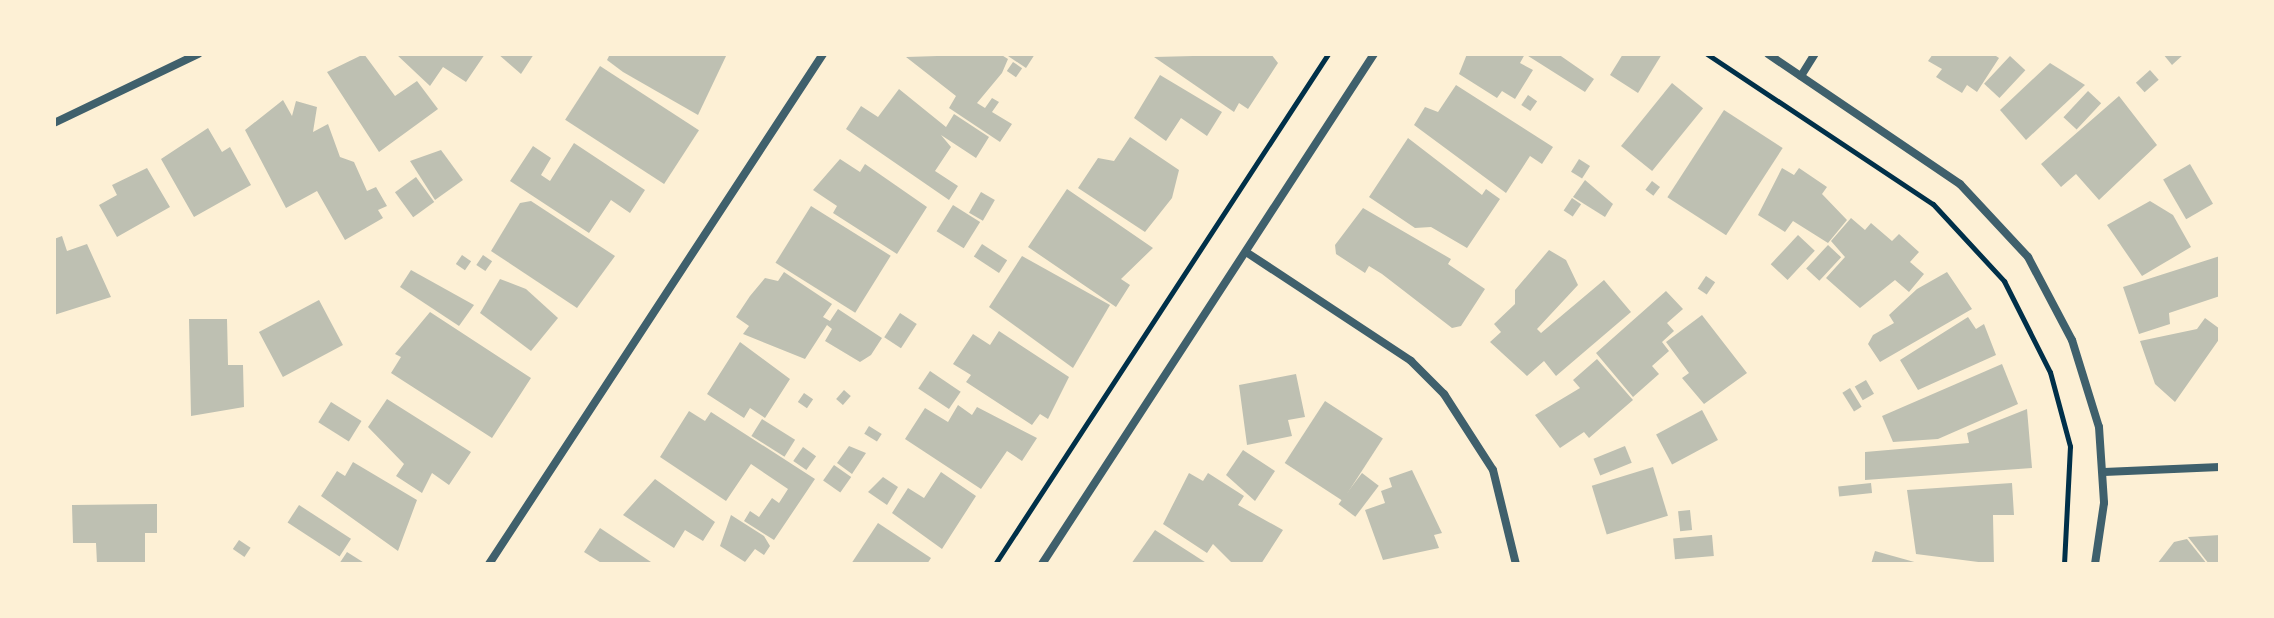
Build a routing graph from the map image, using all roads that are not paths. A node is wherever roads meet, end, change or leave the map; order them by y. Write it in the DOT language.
graph roads {
  1 [pos="198,54"];
  2 [pos="823,54"];
  3 [pos="1374,54"];
  4 [pos="1768,54"];
  5 [pos="1815,54"];
  6 [pos="1801,76"];
  7 [pos="54,123"];
  8 [pos="1246,252"];
  9 [pos="2220,467"];
  10 [pos="2104,472"];
  11 [pos="489,564"];
  12 [pos="1042,564"];
  13 [pos="1516,564"];
  14 [pos="2095,564"];
  1 -- 7 [label="street"];
  2 -- 11 [label="street"];
  3 -- 8 [label="street"];
  4 -- 6 [label="street"];
  5 -- 6 [label="street"];
  6 -- 10 [label="street"];
  8 -- 12 [label="street"];
  8 -- 13 [label="street"];
  9 -- 10 [label="street"];
  10 -- 14 [label="street"];
}
